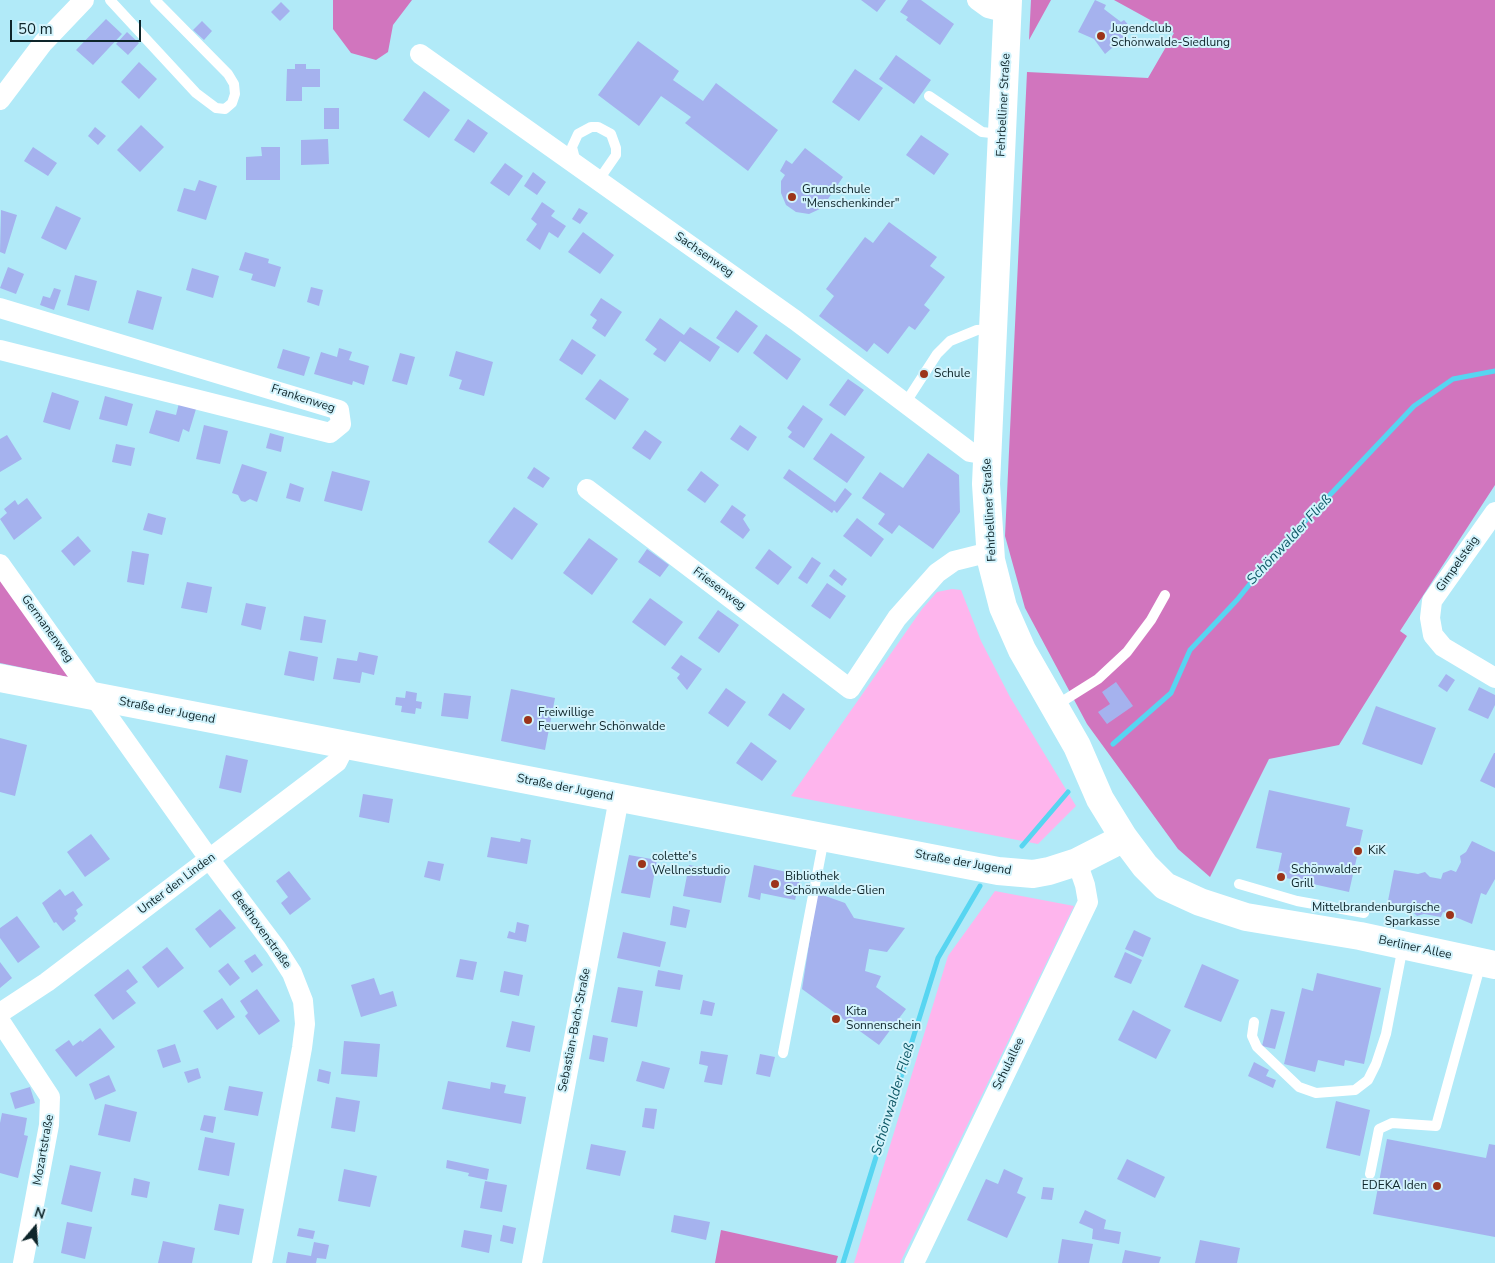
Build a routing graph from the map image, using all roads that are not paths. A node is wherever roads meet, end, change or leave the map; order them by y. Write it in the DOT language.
graph roads {
  1 [pos="84,0"];
  2 [pos="110,0"];
  3 [pos="155,0"];
  4 [pos="977,0"];
  5 [pos="1008,7"];
  6 [pos="420,54"];
  7 [pos="929,96"];
  8 [pos="0,100"];
  9 [pos="1003,134"];
  10 [pos="576,165"];
  11 [pos="598,181"];
  12 [pos="0,308"];
  13 [pos="993,329"];
  14 [pos="0,350"];
  15 [pos="906,402"];
  16 [pos="987,456"];
  17 [pos="587,489"];
  18 [pos="1495,512"];
  19 [pos="990,552"];
  20 [pos="0,564"];
  21 [pos="1165,595"];
  22 [pos="0,678"];
  23 [pos="1495,678"];
  24 [pos="93,696"];
  25 [pos="1054,706"];
  26 [pos="345,746"];
  27 [pos="619,798"];
  28 [pos="824,837"];
  29 [pos="1124,838"];
  30 [pos="210,860"];
  31 [pos="1077,862"];
  32 [pos="1239,884"];
  33 [pos="1364,913"];
  34 [pos="1246,917"];
  35 [pos="1403,945"];
  36 [pos="1488,963"];
  37 [pos="0,1012"];
  38 [pos="0,1021"];
  39 [pos="1254,1022"];
  40 [pos="783,1053"];
  41 [pos="1370,1174"];
  42 [pos="918,1262"];
  43 [pos="23,1263"];
  44 [pos="262,1263"];
  45 [pos="532,1263"];
  1 -- 8 [label="street"];
  2 -- 3 [label="lane"];
  4 -- 5 [label="street"];
  5 -- 9 [label="main road, Fehrbelliner Straße"];
  6 -- 10 [label="street, Sachsenweg"];
  7 -- 9 [label="lane"];
  9 -- 13 [label="main road, Fehrbelliner Straße"];
  10 -- 11 [label="street, Sachsenweg"];
  10 -- 11 [label="lane"];
  11 -- 15 [label="street, Sachsenweg"];
  12 -- 14 [label="street, Frankenweg"];
  13 -- 15 [label="lane"];
  13 -- 16 [label="main road, Fehrbelliner Straße"];
  15 -- 16 [label="street, Sachsenweg"];
  16 -- 19 [label="main road, Fehrbelliner Straße"];
  17 -- 19 [label="street, Friesenweg"];
  18 -- 23 [label="street, Gimpelsteig"];
  19 -- 25 [label="main road, Fehrbelliner Straße"];
  20 -- 24 [label="street, Germanenweg"];
  21 -- 25 [label="lane"];
  22 -- 24 [label="main road, Straße der Jugend"];
  24 -- 26 [label="main road, Straße der Jugend"];
  24 -- 30 [label="street, Beethovenstraße"];
  25 -- 29 [label="main road, Fehrbelliner Straße"];
  26 -- 27 [label="main road, Straße der Jugend"];
  26 -- 30 [label="street, Unter den Linden"];
  27 -- 28 [label="main road, Straße der Jugend"];
  27 -- 45 [label="street, Sebastian-Bach-Straße"];
  28 -- 31 [label="main road, Straße der Jugend"];
  28 -- 40 [label="lane"];
  29 -- 31 [label="main road, Straße der Jugend"];
  29 -- 34 [label="main road, Fehrbelliner Straße"];
  30 -- 37 [label="street, Unter den Linden"];
  30 -- 44 [label="street, Beethovenstraße"];
  31 -- 42 [label="street, Schulallee"];
  32 -- 33 [label="lane"];
  34 -- 35 [label="main road, Berliner Allee"];
  35 -- 36 [label="main road, Berliner Allee"];
  35 -- 39 [label="lane"];
  36 -- 41 [label="lane"];
  38 -- 43 [label="street, Mozartstraße"];
}
